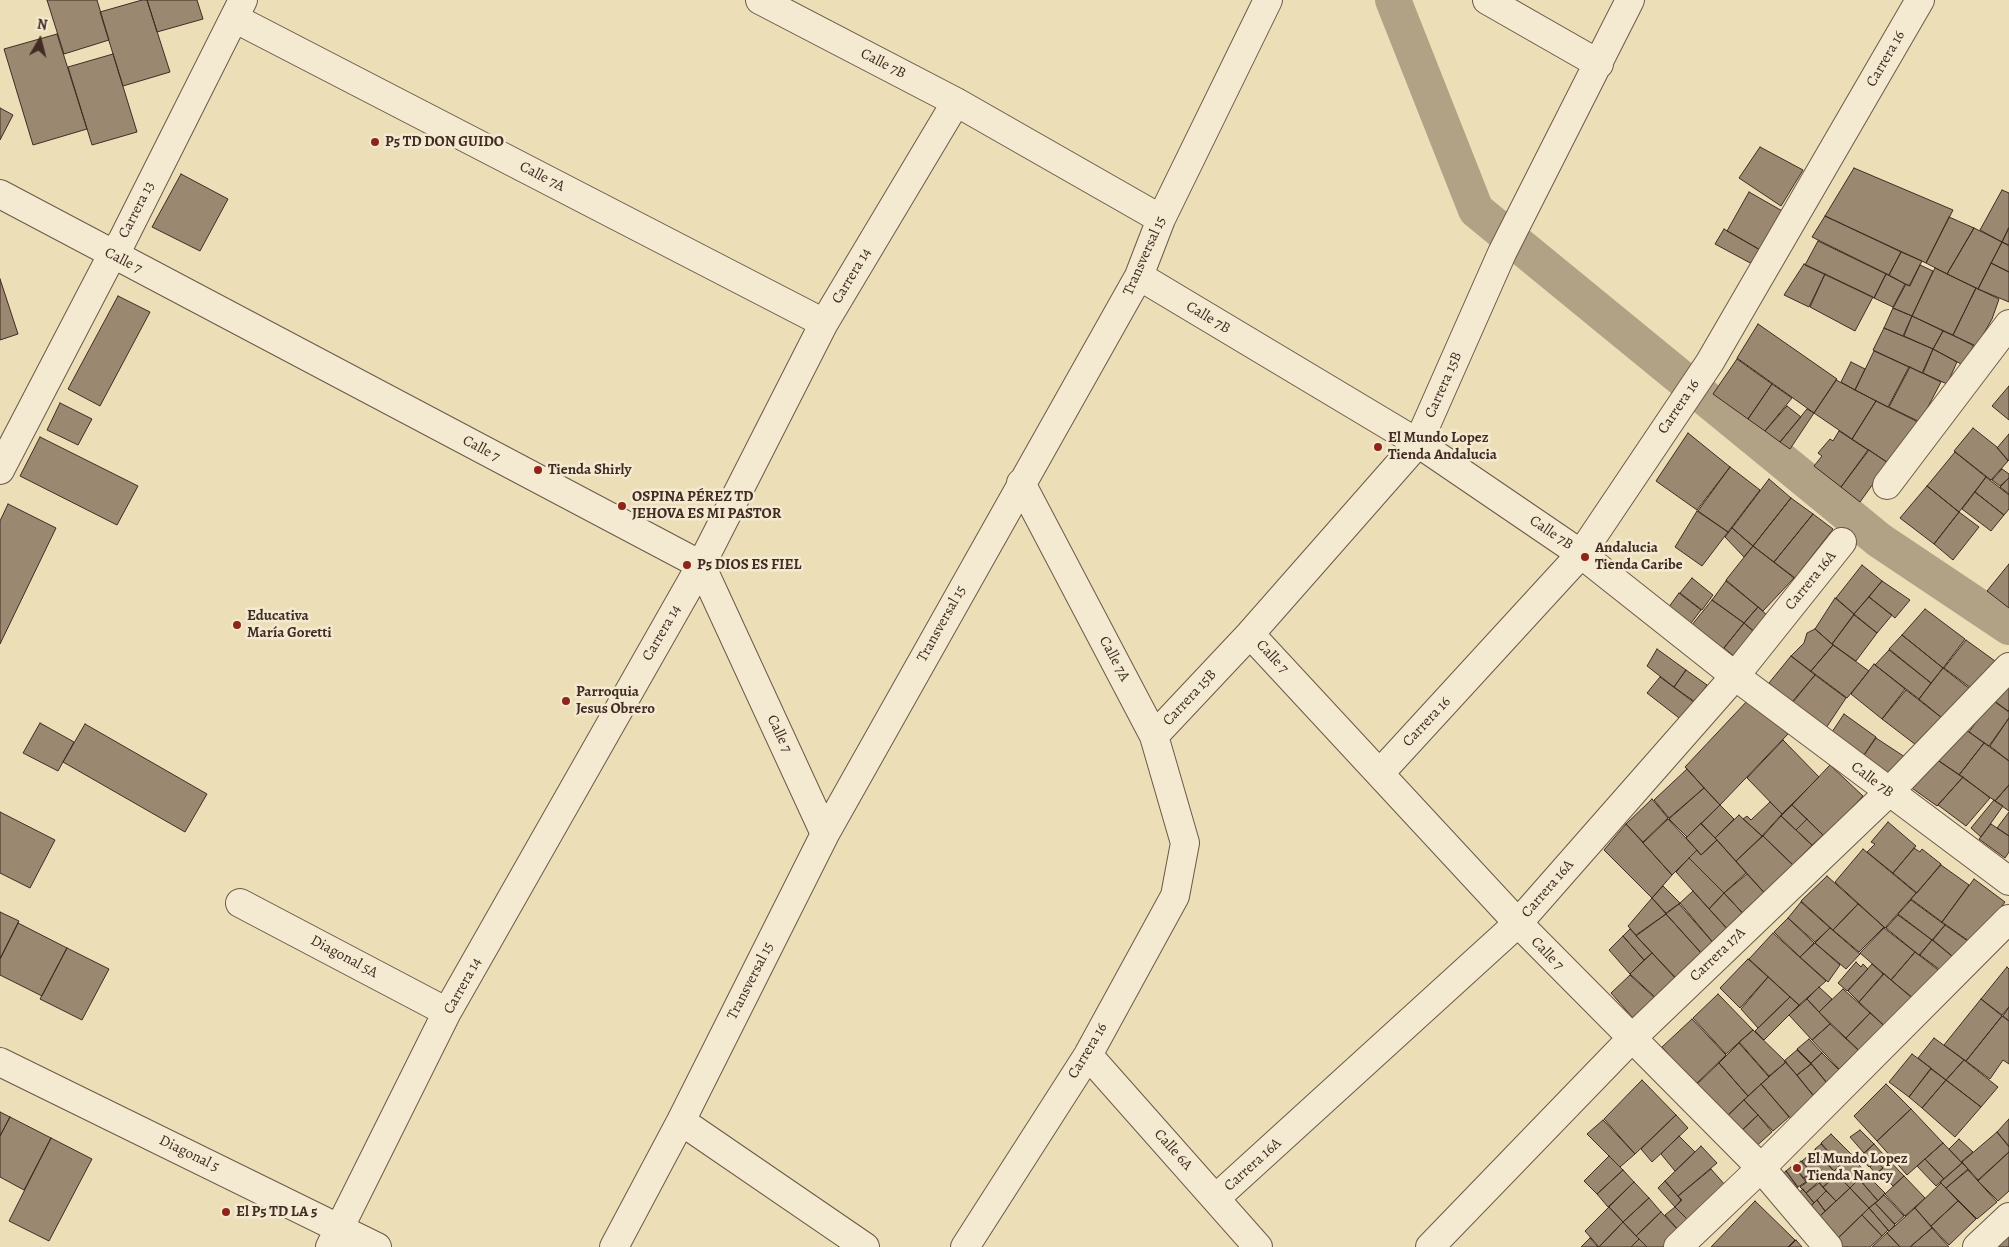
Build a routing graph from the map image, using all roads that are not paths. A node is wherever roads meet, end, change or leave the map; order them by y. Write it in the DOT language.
graph roads {
  1 [pos="760,0"];
  2 [pos="1268,0"];
  3 [pos="1487,0"];
  4 [pos="1630,0"];
  5 [pos="1920,0"];
  6 [pos="239,9"];
  7 [pos="1599,64"];
  8 [pos="956,102"];
  9 [pos="0,194"];
  10 [pos="1160,219"];
  11 [pos="112,255"];
  12 [pos="1139,276"];
  13 [pos="824,322"];
  14 [pos="2009,324"];
  15 [pos="1418,443"];
  16 [pos="0,470"];
  17 [pos="1021,483"];
  18 [pos="1887,484"];
  19 [pos="1842,542"];
  20 [pos="1581,554"];
  21 [pos="701,565"];
  22 [pos="1250,634"];
  23 [pos="2009,667"];
  24 [pos="1735,676"];
  25 [pos="1154,736"];
  26 [pos="1380,773"];
  27 [pos="1888,792"];
  28 [pos="825,834"];
  29 [pos="1185,843"];
  30 [pos="2009,882"];
  31 [pos="240,903"];
  32 [pos="2009,919"];
  33 [pos="1518,923"];
  34 [pos="448,1012"];
  35 [pos="1631,1039"];
  36 [pos="1088,1055"];
  37 [pos="0,1062"];
  38 [pos="681,1121"];
  39 [pos="1761,1168"];
  40 [pos="1216,1198"];
  41 [pos="2009,1217"];
  42 [pos="335,1237"];
  43 [pos="377,1247"];
  44 [pos="614,1247"];
  45 [pos="865,1247"];
  46 [pos="965,1247"];
  47 [pos="1258,1247"];
  48 [pos="1430,1247"];
  49 [pos="1678,1247"];
  50 [pos="1828,1247"];
  51 [pos="1977,1247"];
  1 -- 8 [label="street, Calle 7B"];
  2 -- 10 [label="street, Transversal 15"];
  3 -- 7 [label="street"];
  4 -- 7 [label="street, Carrera 15B"];
  5 -- 20 [label="street, Carrera 16"];
  6 -- 11 [label="street, Carrera 13"];
  6 -- 13 [label="street, Calle 7A"];
  7 -- 15 [label="street, Carrera 15B"];
  8 -- 10 [label="street, Calle 7B"];
  8 -- 13 [label="street, Carrera 14"];
  9 -- 11 [label="street, Calle 7"];
  10 -- 12 [label="street, Transversal 15"];
  11 -- 16 [label="street, Carrera 13"];
  11 -- 21 [label="street, Calle 7"];
  12 -- 15 [label="street, Calle 7B"];
  12 -- 17 [label="street, Transversal 15"];
  13 -- 21 [label="street, Carrera 14"];
  14 -- 18 [label="street"];
  15 -- 20 [label="street, Calle 7B"];
  15 -- 22 [label="street, Carrera 15B"];
  17 -- 25 [label="street, Calle 7A"];
  17 -- 28 [label="street, Transversal 15"];
  19 -- 24 [label="street, Carrera 16A"];
  20 -- 24 [label="street, Calle 7B"];
  20 -- 26 [label="street, Carrera 16"];
  21 -- 28 [label="street, Calle 7"];
  21 -- 34 [label="street, Carrera 14"];
  22 -- 25 [label="street, Carrera 15B"];
  22 -- 26 [label="street, Calle 7"];
  23 -- 27 [label="street, Carrera 17A"];
  24 -- 27 [label="street, Calle 7B"];
  24 -- 33 [label="street, Carrera 16A"];
  25 -- 29 [label="street, Calle 7A"];
  26 -- 33 [label="street, Calle 7"];
  27 -- 30 [label="street, Calle 7B"];
  27 -- 35 [label="street, Carrera 17A"];
  28 -- 38 [label="street, Transversal 15"];
  29 -- 36 [label="street, Carrera 16"];
  31 -- 34 [label="street, Diagonal 5A"];
  32 -- 39 [label="street"];
  33 -- 35 [label="street, Calle 7"];
  33 -- 40 [label="street, Carrera 16A"];
  34 -- 42 [label="street, Carrera 14"];
  35 -- 39 [label="street, Calle 7"];
  35 -- 48 [label="street, Carrera 17A"];
  36 -- 40 [label="street, Calle 6A"];
  36 -- 46 [label="street, Carrera 16"];
  37 -- 42 [label="street, Diagonal 5"];
  38 -- 44 [label="street, Transversal 15"];
  38 -- 45 [label="street"];
  39 -- 49 [label="street"];
  39 -- 50 [label="street, Calle 7"];
  40 -- 47 [label="street, Calle 6A"];
  41 -- 51 [label="street"];
  42 -- 43 [label="street, Diagonal 5"];
}
